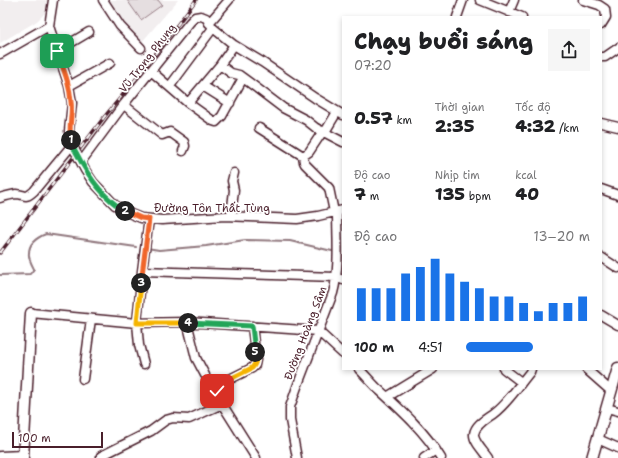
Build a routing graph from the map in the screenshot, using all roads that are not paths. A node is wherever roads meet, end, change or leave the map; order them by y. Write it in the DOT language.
graph roads {
  1 [pos="53,0"];
  2 [pos="103,0"];
  3 [pos="229,0"];
  4 [pos="463,0"];
  5 [pos="480,0"];
  6 [pos="514,0"];
  7 [pos="583,0"];
  8 [pos="509,12"];
  9 [pos="457,16"];
  10 [pos="519,16"];
  11 [pos="602,23"];
  12 [pos="49,26"];
  13 [pos="211,26"];
  14 [pos="89,32"];
  15 [pos="234,45"];
  16 [pos="141,48"];
  17 [pos="618,48"];
  18 [pos="57,51"];
  19 [pos="0,54"];
  20 [pos="602,56"];
  21 [pos="110,63"];
  22 [pos="220,65"];
  23 [pos="151,71"];
  24 [pos="243,78"];
  25 [pos="69,86"];
  26 [pos="170,86"];
  27 [pos="203,86"];
  28 [pos="188,103"];
  29 [pos="230,103"];
  30 [pos="124,105"];
  31 [pos="340,114"];
  32 [pos="602,123"];
  33 [pos="618,127"];
  34 [pos="259,128"];
  35 [pos="324,132"];
  36 [pos="342,141"];
  37 [pos="72,145"];
  38 [pos="182,151"];
  39 [pos="303,156"];
  40 [pos="81,162"];
  41 [pos="234,173"];
  42 [pos="602,189"];
  43 [pos="618,195"];
  44 [pos="0,198"];
  45 [pos="338,211"];
  46 [pos="231,216"];
  47 [pos="149,219"];
  48 [pos="602,257"];
  49 [pos="618,268"];
  50 [pos="142,271"];
  51 [pos="340,278"];
  52 [pos="31,313"];
  53 [pos="602,316"];
  54 [pos="91,319"];
  55 [pos="187,322"];
  56 [pos="137,323"];
  57 [pos="618,325"];
  58 [pos="252,326"];
  59 [pos="318,331"];
  60 [pos="342,353"];
  61 [pos="144,364"];
  62 [pos="618,368"];
  63 [pos="361,370"];
  64 [pos="431,370"];
  65 [pos="505,370"];
  66 [pos="531,370"];
  67 [pos="587,370"];
  68 [pos="205,375"];
  69 [pos="83,379"];
  70 [pos="521,382"];
  71 [pos="611,391"];
  72 [pos="387,398"];
  73 [pos="222,404"];
  74 [pos="607,408"];
  75 [pos="618,411"];
  76 [pos="598,439"];
  77 [pos="618,448"];
  78 [pos="436,450"];
  79 [pos="0,456"];
  80 [pos="23,456"];
  81 [pos="101,457"];
  82 [pos="256,458"];
  83 [pos="295,458"];
  84 [pos="424,458"];
  85 [pos="441,458"];
  86 [pos="488,458"];
  87 [pos="592,458"];
  1 -- 12 [label="street, Đường Tôn Thất Tùng"];
  2 -- 16 [label="street"];
  3 -- 13 [label="street"];
  4 -- 9 [label="street"];
  5 -- 8 [label="street"];
  6 -- 8 [label="street"];
  7 -- 11 [label="street"];
  8 -- 10 [label="street"];
  12 -- 18 [label="street, Đường Tôn Thất Tùng"];
  12 -- 19 [label="street"];
  13 -- 15 [label="street, Vũ Trọng Phụng"];
  13 -- 23 [label="street, Vũ Trọng Phụng"];
  13 -- 26 [label="street"];
  14 -- 18 [label="street"];
  15 -- 22 [label="street"];
  15 -- 31 [label="street, Vũ Trọng Phụng"];
  17 -- 20 [label="street"];
  18 -- 25 [label="street, Đường Tôn Thất Tùng"];
  21 -- 25 [label="street"];
  22 -- 24 [label="street"];
  22 -- 27 [label="street"];
  23 -- 26 [label="street"];
  23 -- 30 [label="street, Vũ Trọng Phụng"];
  24 -- 29 [label="street"];
  24 -- 35 [label="street"];
  25 -- 37 [label="street, Đường Tôn Thất Tùng"];
  26 -- 28 [label="street"];
  27 -- 28 [label="street"];
  27 -- 29 [label="street"];
  28 -- 29 [label="street"];
  30 -- 38 [label="street"];
  30 -- 40 [label="street, Vũ Trọng Phụng"];
  31 -- 35 [label="street"];
  32 -- 33 [label="street"];
  34 -- 39 [label="street"];
  35 -- 36 [label="street"];
  35 -- 39 [label="street"];
  37 -- 40 [label="street, Đường Tôn Thất Tùng"];
  37 -- 44 [label="street"];
  39 -- 45 [label="street, Đường Hoàng Sâm"];
  40 -- 47 [label="street, Đường Tôn Thất Tùng"];
  41 -- 46 [label="street"];
  42 -- 43 [label="street"];
  45 -- 46 [label="street, Đường Tôn Thất Tùng"];
  45 -- 51 [label="street, Đường Hoàng Sâm"];
  46 -- 47 [label="street, Đường Tôn Thất Tùng"];
  47 -- 50 [label="street"];
  48 -- 49 [label="street"];
  50 -- 51 [label="street"];
  50 -- 56 [label="street"];
  51 -- 59 [label="street, Đường Hoàng Sâm"];
  52 -- 54 [label="street"];
  52 -- 80 [label="main road"];
  53 -- 57 [label="street"];
  54 -- 56 [label="street"];
  54 -- 69 [label="street"];
  55 -- 56 [label="street"];
  55 -- 58 [label="street"];
  55 -- 68 [label="street"];
  56 -- 61 [label="street"];
  58 -- 59 [label="street"];
  58 -- 73 [label="street"];
  59 -- 60 [label="street"];
  59 -- 83 [label="street, Đường Hoàng Sâm"];
  62 -- 71 [label="main road"];
  63 -- 72 [label="street"];
  64 -- 72 [label="street"];
  65 -- 70 [label="street"];
  66 -- 70 [label="street"];
  67 -- 71 [label="street"];
  70 -- 86 [label="street"];
  71 -- 74 [label="main road"];
  72 -- 78 [label="street"];
  73 -- 81 [label="street"];
  73 -- 82 [label="street"];
  74 -- 75 [label="street"];
  74 -- 76 [label="main road"];
  76 -- 77 [label="street"];
  76 -- 87 [label="main road"];
  78 -- 84 [label="street"];
  78 -- 85 [label="street"];
  79 -- 80 [label="street"];
}
